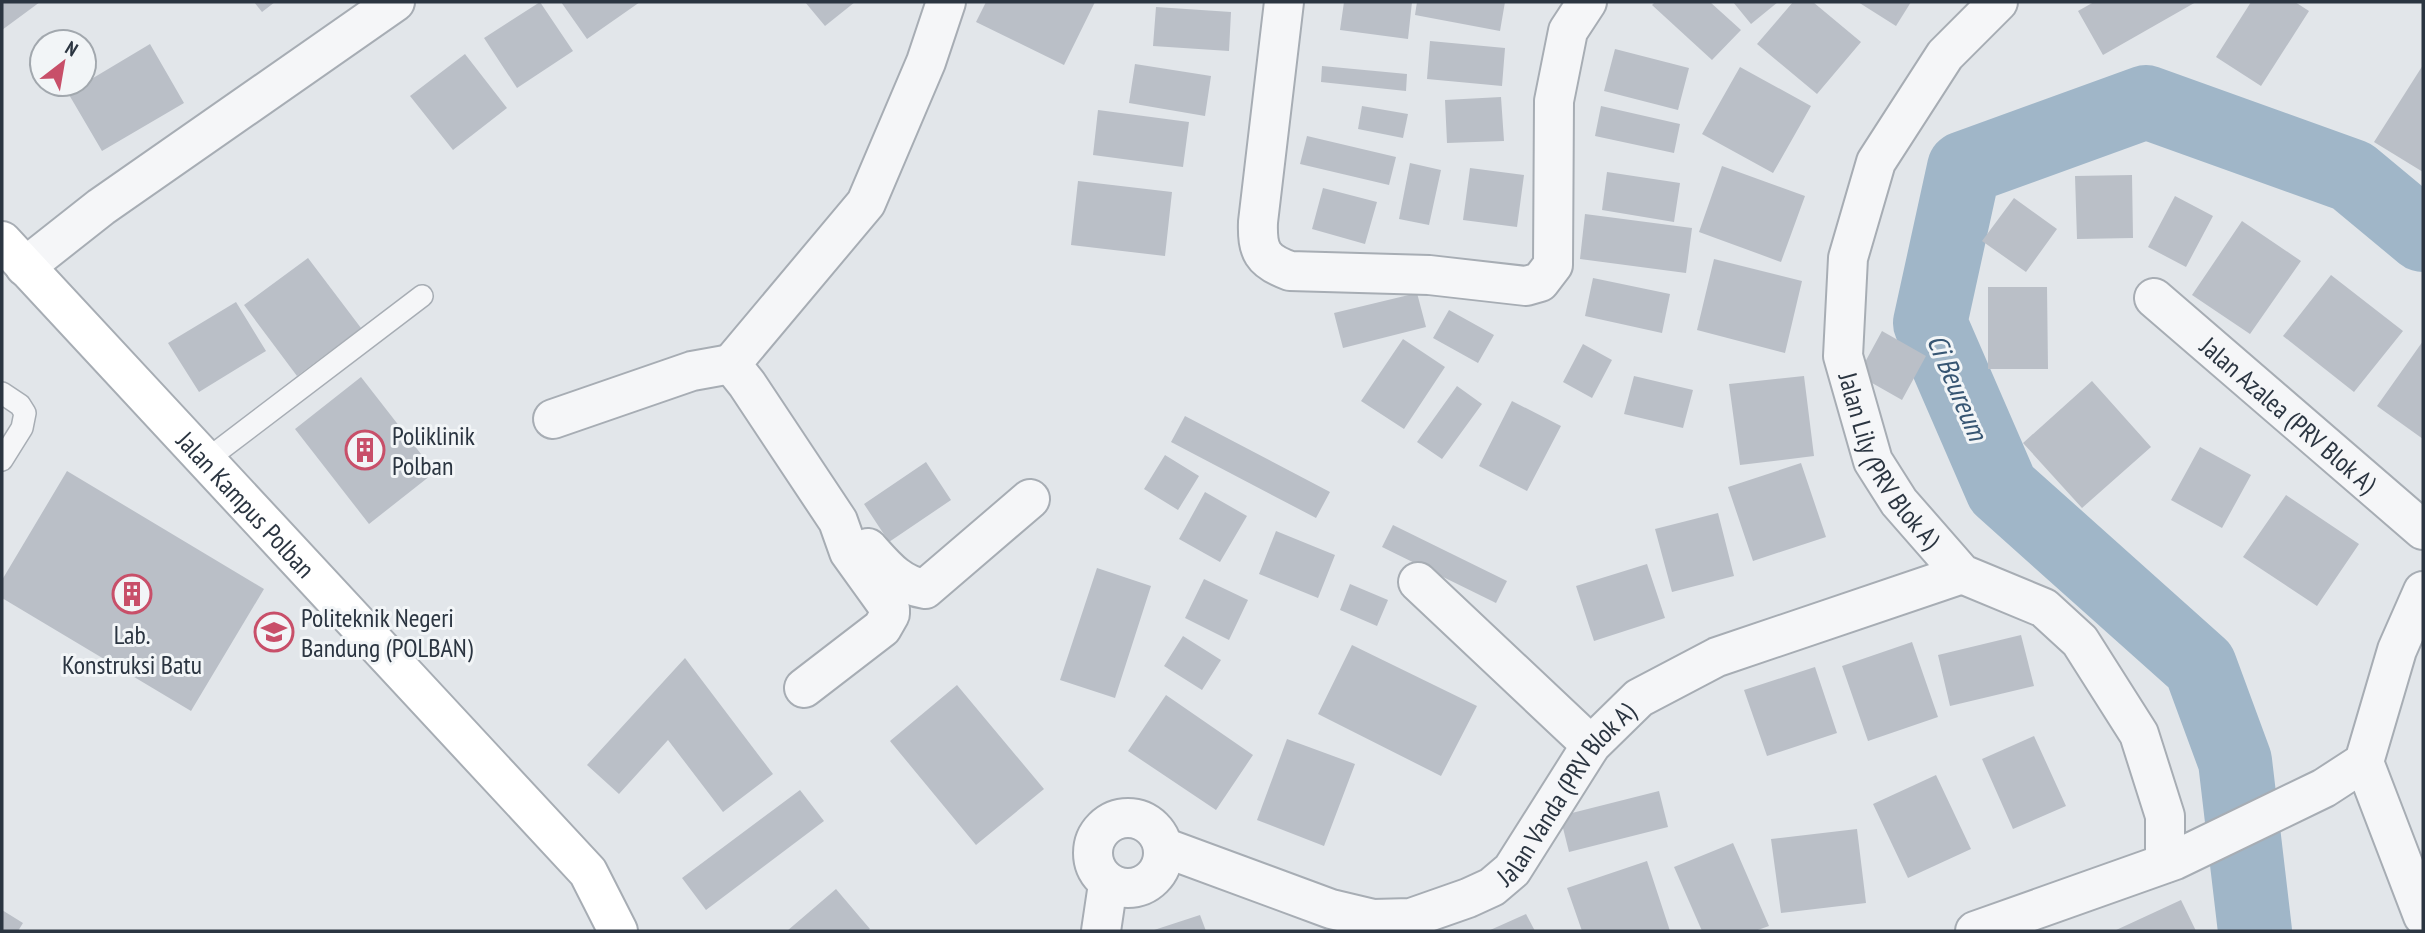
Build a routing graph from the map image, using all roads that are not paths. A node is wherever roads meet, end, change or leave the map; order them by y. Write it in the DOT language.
graph roads {
  1 [pos="395,2"];
  2 [pos="946,2"];
  3 [pos="1284,2"];
  4 [pos="1587,2"];
  5 [pos="1998,2"];
  6 [pos="13,254"];
  7 [pos="422,296"];
  8 [pos="2154,298"];
  9 [pos="731,364"];
  10 [pos="2,393"];
  11 [pos="553,419"];
  12 [pos="2,460"];
  13 [pos="205,461"];
  14 [pos="1030,499"];
  15 [pos="838,521"];
  16 [pos="2423,530"];
  17 [pos="1962,574"];
  18 [pos="1418,582"];
  19 [pos="2423,591"];
  20 [pos="804,688"];
  21 [pos="1591,745"];
  22 [pos="2364,762"];
  23 [pos="1163,847"];
  24 [pos="2170,861"];
  25 [pos="1108,884"];
  26 [pos="2423,916"];
  27 [pos="618,931"];
  28 [pos="1101,931"];
  29 [pos="1975,931"];
  1 -- 6 [label="street"];
  2 -- 9 [label="street"];
  3 -- 4 [label="street"];
  5 -- 17 [label="street, Jalan Lily (PRV Blok A)"];
  6 -- 13 [label="street, Jalan Kampus Polban"];
  7 -- 13 [label="lane"];
  8 -- 16 [label="street, Jalan Azalea (PRV Blok A)"];
  9 -- 11 [label="street"];
  9 -- 15 [label="street"];
  10 -- 12 [label="lane"];
  13 -- 27 [label="street, Jalan Kampus Polban"];
  14 -- 15 [label="street"];
  15 -- 20 [label="street"];
  17 -- 21 [label="street, Jalan Vanda (PRV Blok A)"];
  17 -- 24 [label="street, Jalan Lily (PRV Blok A)"];
  18 -- 21 [label="street"];
  19 -- 22 [label="street"];
  21 -- 23 [label="street, Jalan Vanda (PRV Blok A)"];
  22 -- 24 [label="street"];
  22 -- 26 [label="street"];
  23 -- 25 [label="street"];
  23 -- 25 [label="street"];
  24 -- 29 [label="street"];
  25 -- 28 [label="street"];
}
